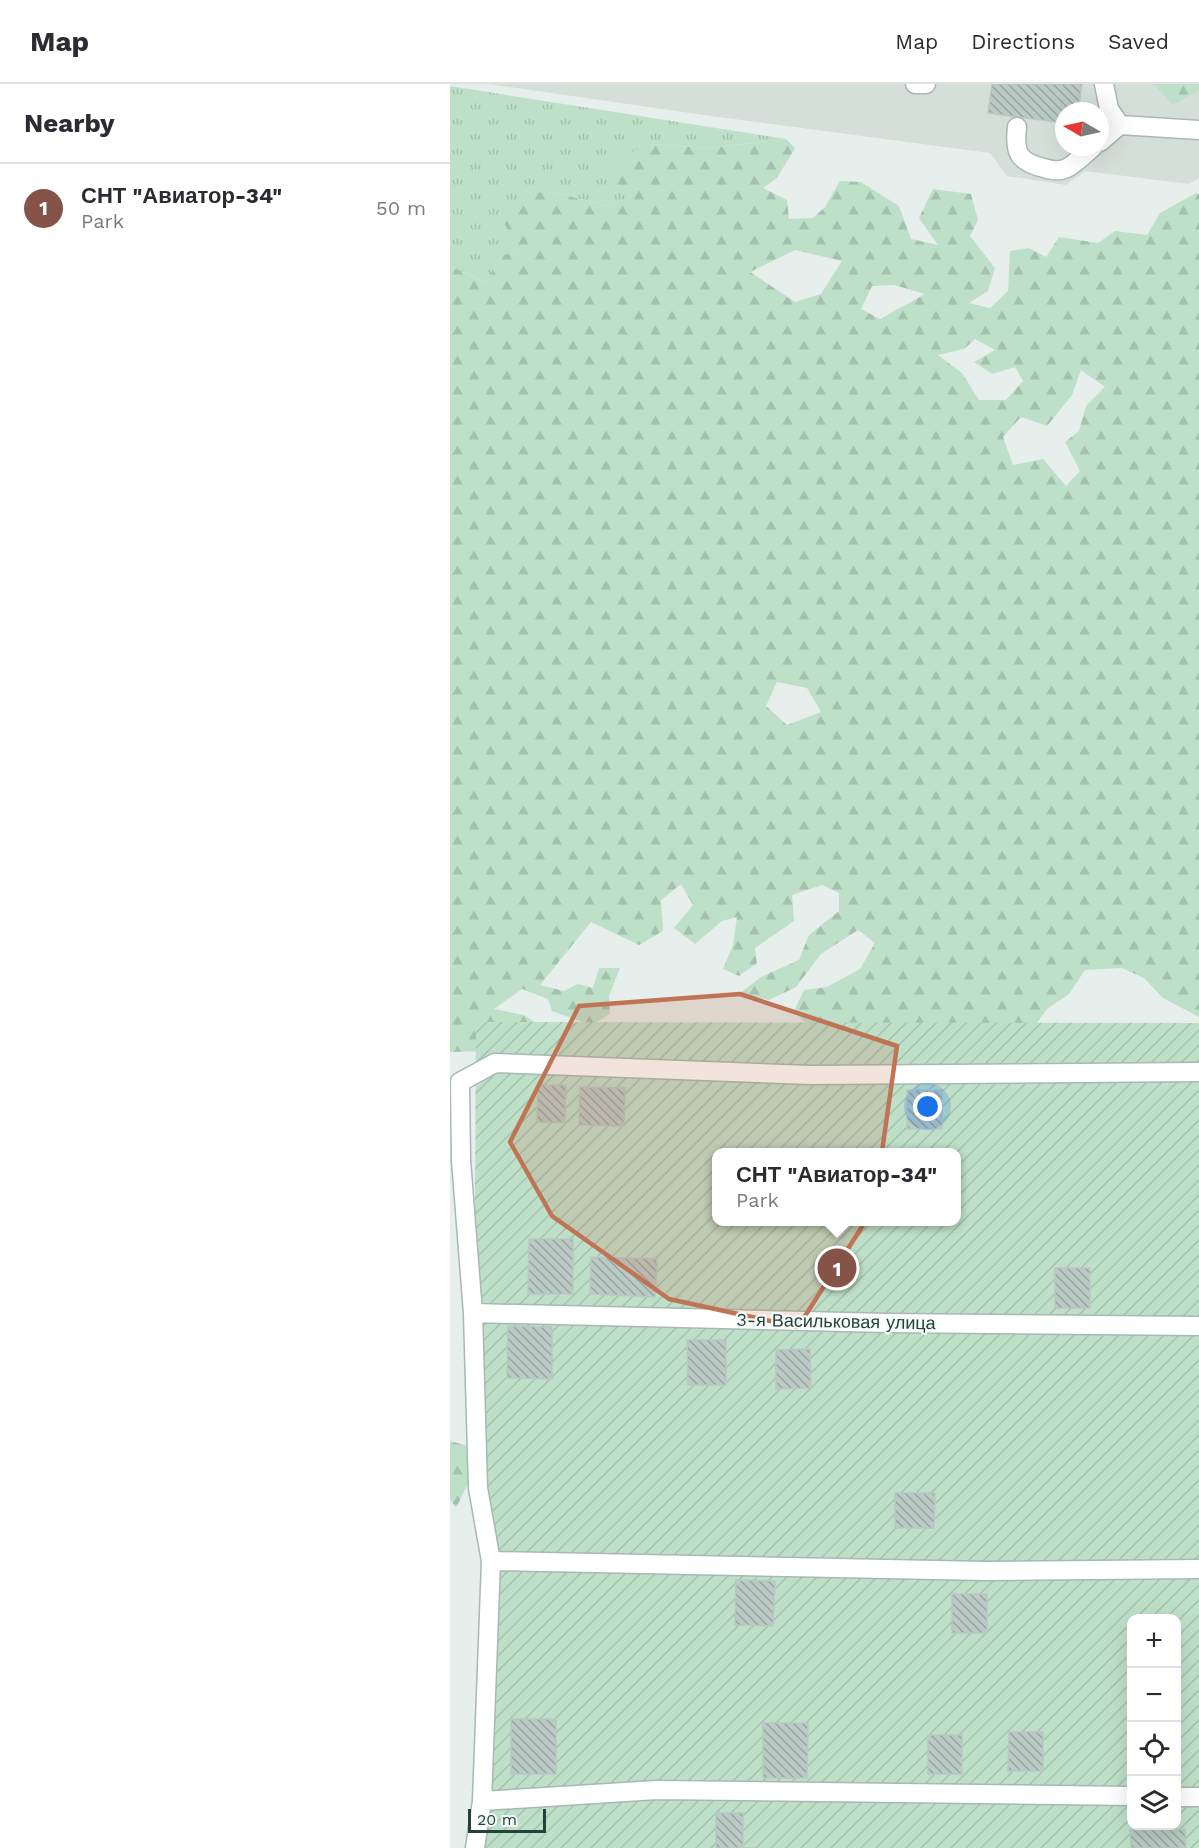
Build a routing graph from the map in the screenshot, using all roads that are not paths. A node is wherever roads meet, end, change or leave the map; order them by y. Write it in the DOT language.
graph roads {
  1 [pos="915,84"];
  2 [pos="926,84"];
  3 [pos="1104,84"];
  4 [pos="1120,125"];
  5 [pos="1017,127"];
  6 [pos="1199,130"];
  7 [pos="1109,134"];
  8 [pos="1082,156"];
  9 [pos="1199,1072"];
  10 [pos="473,1313"];
  11 [pos="1199,1326"];
  12 [pos="491,1561"];
  13 [pos="1199,1569"];
  14 [pos="1127,1797"];
  15 [pos="1181,1797"];
  16 [pos="1199,1797"];
  17 [pos="482,1801"];
  18 [pos="475,1848"];
  1 -- 2 [label="street"];
  3 -- 4 [label="street"];
  4 -- 6 [label="street"];
  4 -- 7 [label="street"];
  5 -- 8 [label="street"];
  9 -- 10 [label="street"];
  10 -- 11 [label="street, 3-я Васильковая улица"];
  10 -- 12 [label="street"];
  12 -- 13 [label="street"];
  12 -- 17 [label="street"];
  14 -- 17 [label="street"];
  15 -- 16 [label="street"];
  17 -- 18 [label="street"];
}
